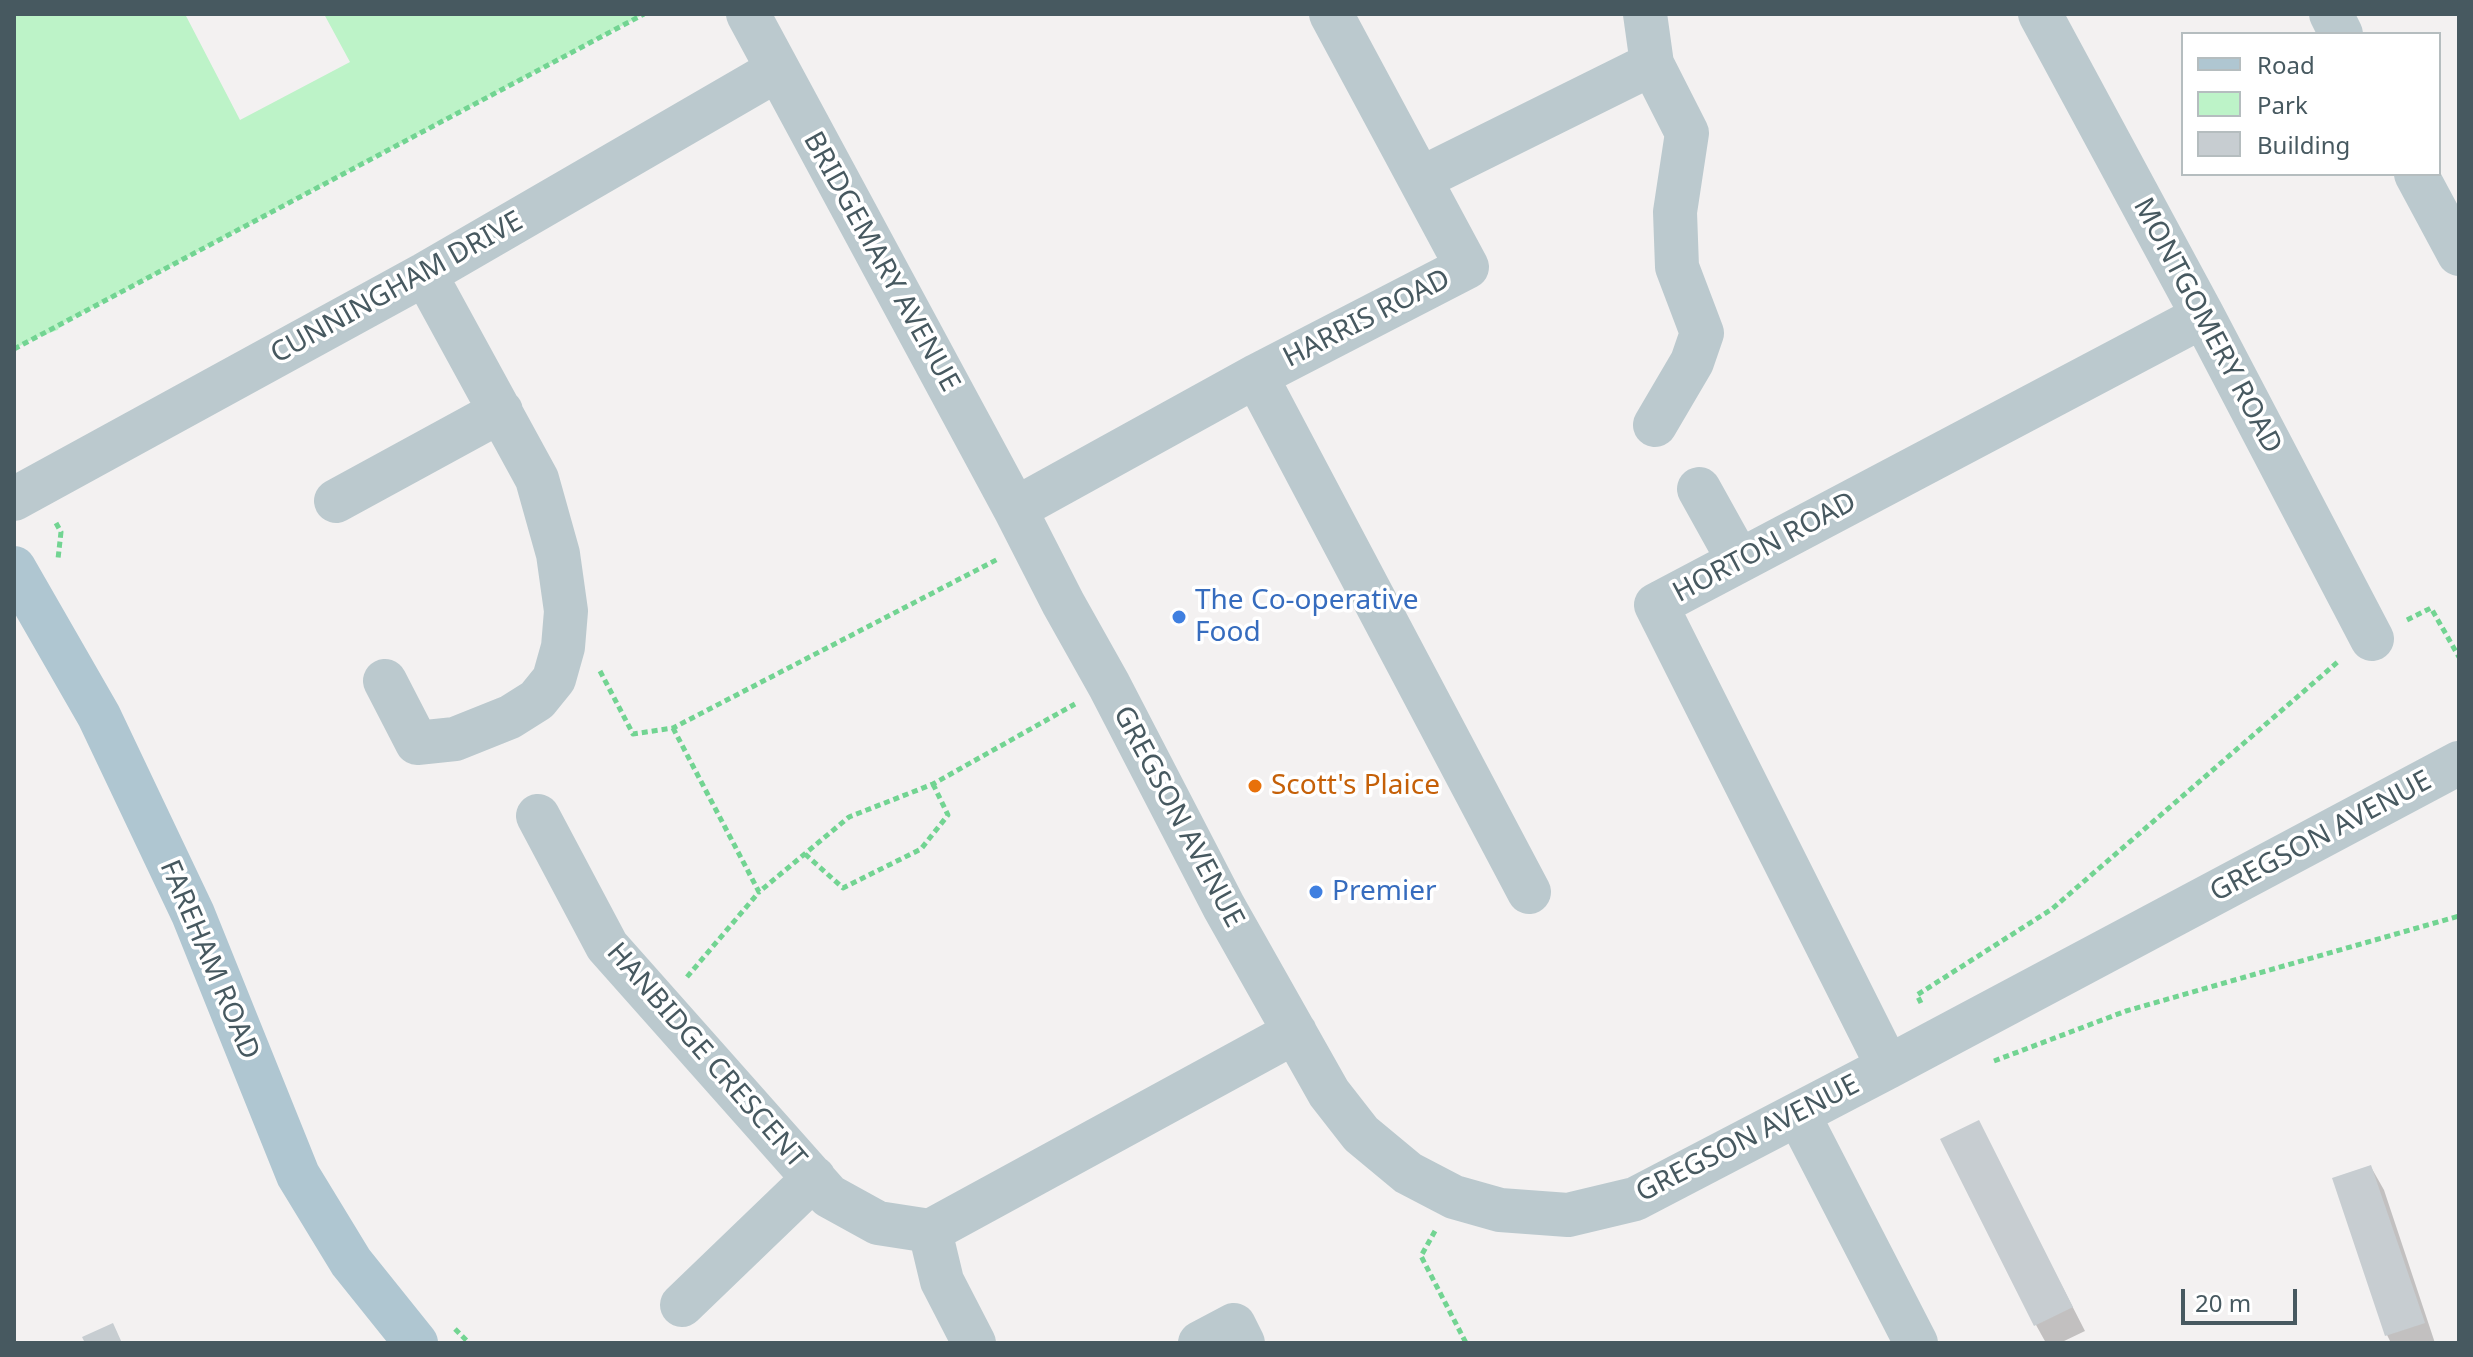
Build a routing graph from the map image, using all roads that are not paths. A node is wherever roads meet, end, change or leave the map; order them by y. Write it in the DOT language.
graph roads {
  1 [pos="748,14"];
  2 [pos="1331,14"];
  3 [pos="1645,14"];
  4 [pos="2040,14"];
  5 [pos="2331,14"];
  6 [pos="2340,32"];
  7 [pos="777,70"];
  8 [pos="1640,70"];
  9 [pos="2417,176"];
  10 [pos="1420,179"];
  11 [pos="2459,254"];
  12 [pos="425,274"];
  13 [pos="2203,316"];
  14 [pos="1256,376"];
  15 [pos="501,411"];
  16 [pos="1655,425"];
  17 [pos="1699,489"];
  18 [pos="14,499"];
  19 [pos="336,501"];
  20 [pos="1024,525"];
  21 [pos="1739,561"];
  22 [pos="14,568"];
  23 [pos="2372,639"];
  24 [pos="385,681"];
  25 [pos="2459,763"];
  26 [pos="538,816"];
  27 [pos="1529,892"];
  28 [pos="1295,1032"];
  29 [pos="1888,1067"];
  30 [pos="1798,1114"];
  31 [pos="814,1178"];
  32 [pos="930,1231"];
  33 [pos="682,1305"];
  34 [pos="416,1343"];
  35 [pos="974,1343"];
  36 [pos="1200,1343"];
  37 [pos="1243,1343"];
  38 [pos="1916,1343"];
  1 -- 7 [label="street, BRIDGEMARY AVENUE"];
  2 -- 10 [label="street, HARRIS ROAD"];
  3 -- 8 [label="street"];
  4 -- 13 [label="street, MONTGOMERY ROAD"];
  5 -- 6 [label="street"];
  7 -- 12 [label="street, CUNNINGHAM DRIVE"];
  7 -- 20 [label="street, BRIDGEMARY AVENUE"];
  8 -- 10 [label="street"];
  8 -- 16 [label="street"];
  9 -- 11 [label="street"];
  10 -- 14 [label="street, HARRIS ROAD"];
  12 -- 15 [label="street"];
  12 -- 18 [label="street, CUNNINGHAM DRIVE"];
  13 -- 21 [label="street, HORTON ROAD"];
  13 -- 23 [label="street, MONTGOMERY ROAD"];
  14 -- 20 [label="street, HARRIS ROAD"];
  14 -- 27 [label="street"];
  15 -- 19 [label="street"];
  15 -- 24 [label="street"];
  17 -- 21 [label="street"];
  20 -- 28 [label="street, GREGSON AVENUE"];
  21 -- 29 [label="street, HORTON ROAD"];
  22 -- 34 [label="main road, FAREHAM ROAD"];
  25 -- 29 [label="street, GREGSON AVENUE"];
  26 -- 31 [label="street, HANBIDGE CRESCENT"];
  28 -- 30 [label="street, GREGSON AVENUE"];
  28 -- 32 [label="street"];
  29 -- 30 [label="street, GREGSON AVENUE"];
  30 -- 38 [label="street"];
  31 -- 32 [label="street, HANBIDGE CRESCENT"];
  31 -- 33 [label="street"];
  32 -- 35 [label="street"];
  36 -- 37 [label="street"];
}
